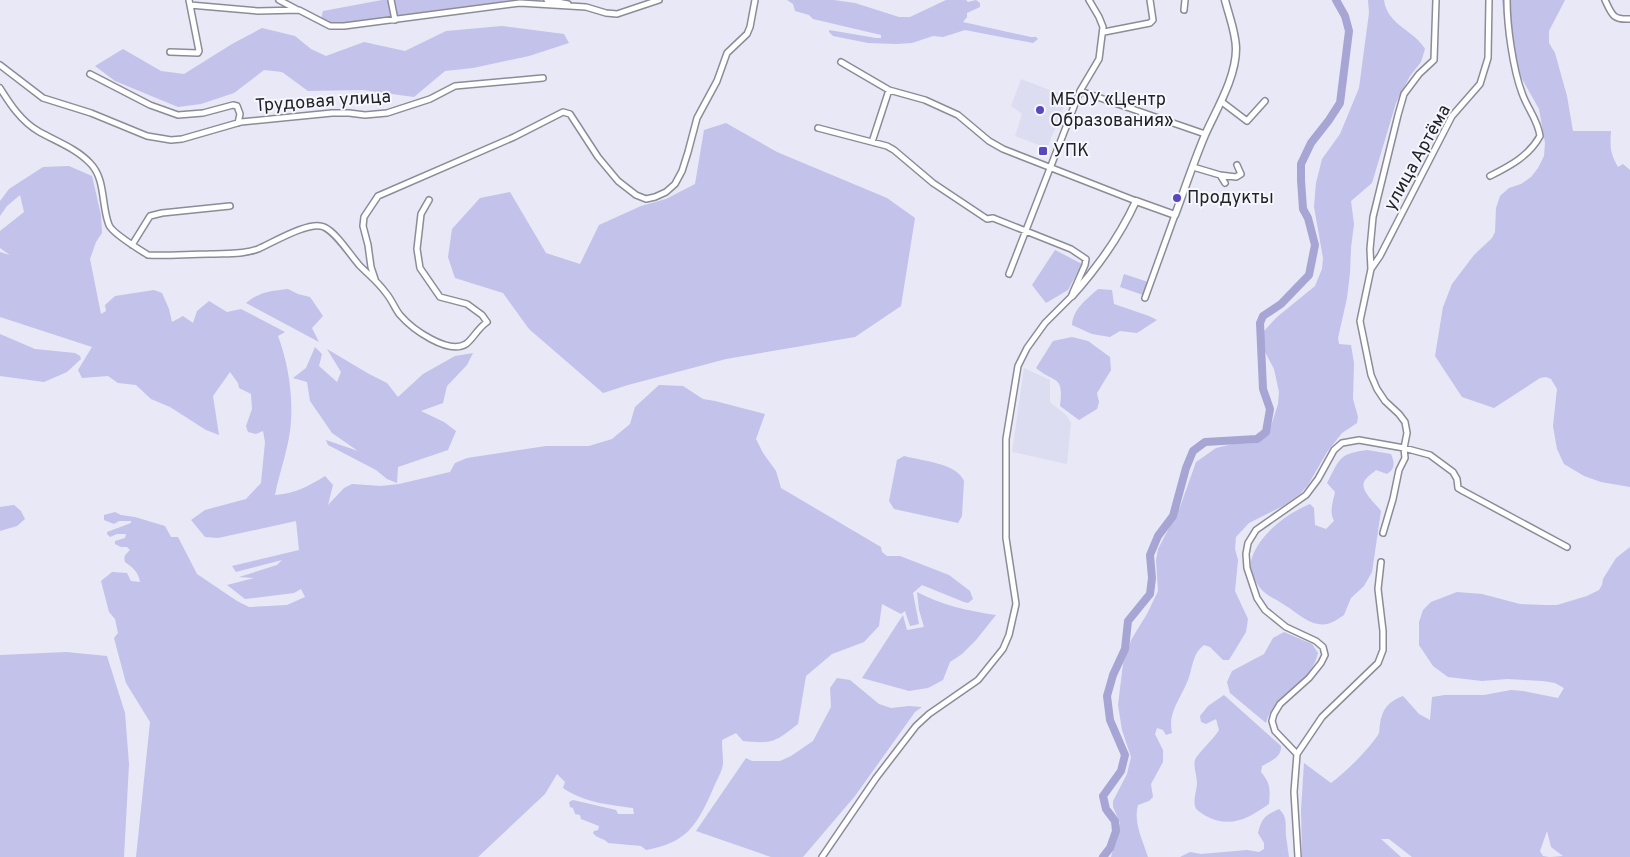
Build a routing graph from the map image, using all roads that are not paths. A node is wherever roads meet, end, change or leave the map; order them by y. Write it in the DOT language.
graph roads {
  1 [pos="279,0"];
  2 [pos="391,0"];
  3 [pos="547,0"];
  4 [pos="660,0"];
  5 [pos="754,0"];
  6 [pos="1089,0"];
  7 [pos="1150,0"];
  8 [pos="1185,0"];
  9 [pos="1225,0"];
  10 [pos="1436,0"];
  11 [pos="1488,0"];
  12 [pos="1507,0"];
  13 [pos="1606,0"];
  14 [pos="190,2"];
  15 [pos="586,7"];
  16 [pos="299,10"];
  17 [pos="1184,10"];
  18 [pos="1630,19"];
  19 [pos="395,20"];
  20 [pos="1104,32"];
  21 [pos="170,52"];
  22 [pos="841,62"];
  23 [pos="0,65"];
  24 [pos="90,74"];
  25 [pos="543,78"];
  26 [pos="0,88"];
  27 [pos="889,90"];
  28 [pos="1080,91"];
  29 [pos="1264,100"];
  30 [pos="1222,102"];
  31 [pos="238,123"];
  32 [pos="818,128"];
  33 [pos="1205,134"];
  34 [pos="872,142"];
  35 [pos="1237,165"];
  36 [pos="1193,167"];
  37 [pos="1052,168"];
  38 [pos="1220,176"];
  39 [pos="1490,176"];
  40 [pos="1225,183"];
  41 [pos="429,200"];
  42 [pos="1136,201"];
  43 [pos="230,206"];
  44 [pos="1175,215"];
  45 [pos="1027,232"];
  46 [pos="132,245"];
  47 [pos="1371,269"];
  48 [pos="1009,274"];
  49 [pos="375,279"];
  50 [pos="1072,296"];
  51 [pos="1144,298"];
  52 [pos="1404,448"];
  53 [pos="1383,533"];
  54 [pos="1567,547"];
  55 [pos="1381,562"];
  56 [pos="1297,754"];
  57 [pos="822,857"];
  58 [pos="1298,857"];
  1 -- 16 [label="street"];
  2 -- 19 [label="street"];
  3 -- 15 [label="street"];
  4 -- 15 [label="street"];
  5 -- 49 [label="street"];
  6 -- 20 [label="street"];
  7 -- 20 [label="street"];
  8 -- 17 [label="street"];
  9 -- 30 [label="street"];
  10 -- 47 [label="street"];
  11 -- 47 [label="street, улица Артёма"];
  12 -- 39 [label="street"];
  13 -- 18 [label="street"];
  14 -- 16 [label="street"];
  14 -- 21 [label="street"];
  15 -- 19 [label="street"];
  16 -- 19 [label="street"];
  20 -- 28 [label="street"];
  22 -- 27 [label="street"];
  23 -- 31 [label="street, Трудовая улица"];
  24 -- 31 [label="street"];
  25 -- 31 [label="street, Трудовая улица"];
  26 -- 46 [label="street"];
  27 -- 34 [label="street"];
  27 -- 37 [label="street"];
  28 -- 33 [label="street"];
  28 -- 37 [label="street"];
  29 -- 30 [label="street"];
  30 -- 33 [label="street"];
  32 -- 34 [label="street"];
  33 -- 36 [label="street"];
  34 -- 45 [label="street"];
  35 -- 38 [label="street"];
  36 -- 38 [label="street"];
  36 -- 44 [label="street"];
  37 -- 42 [label="street"];
  37 -- 45 [label="street"];
  38 -- 40 [label="street"];
  41 -- 49 [label="street"];
  42 -- 44 [label="street"];
  42 -- 50 [label="street"];
  43 -- 46 [label="street"];
  44 -- 51 [label="street"];
  45 -- 48 [label="street"];
  45 -- 50 [label="street"];
  46 -- 49 [label="street"];
  47 -- 52 [label="street"];
  50 -- 57 [label="street"];
  52 -- 53 [label="street"];
  52 -- 54 [label="street"];
  52 -- 56 [label="street"];
  55 -- 56 [label="street"];
  56 -- 58 [label="street"];
}
